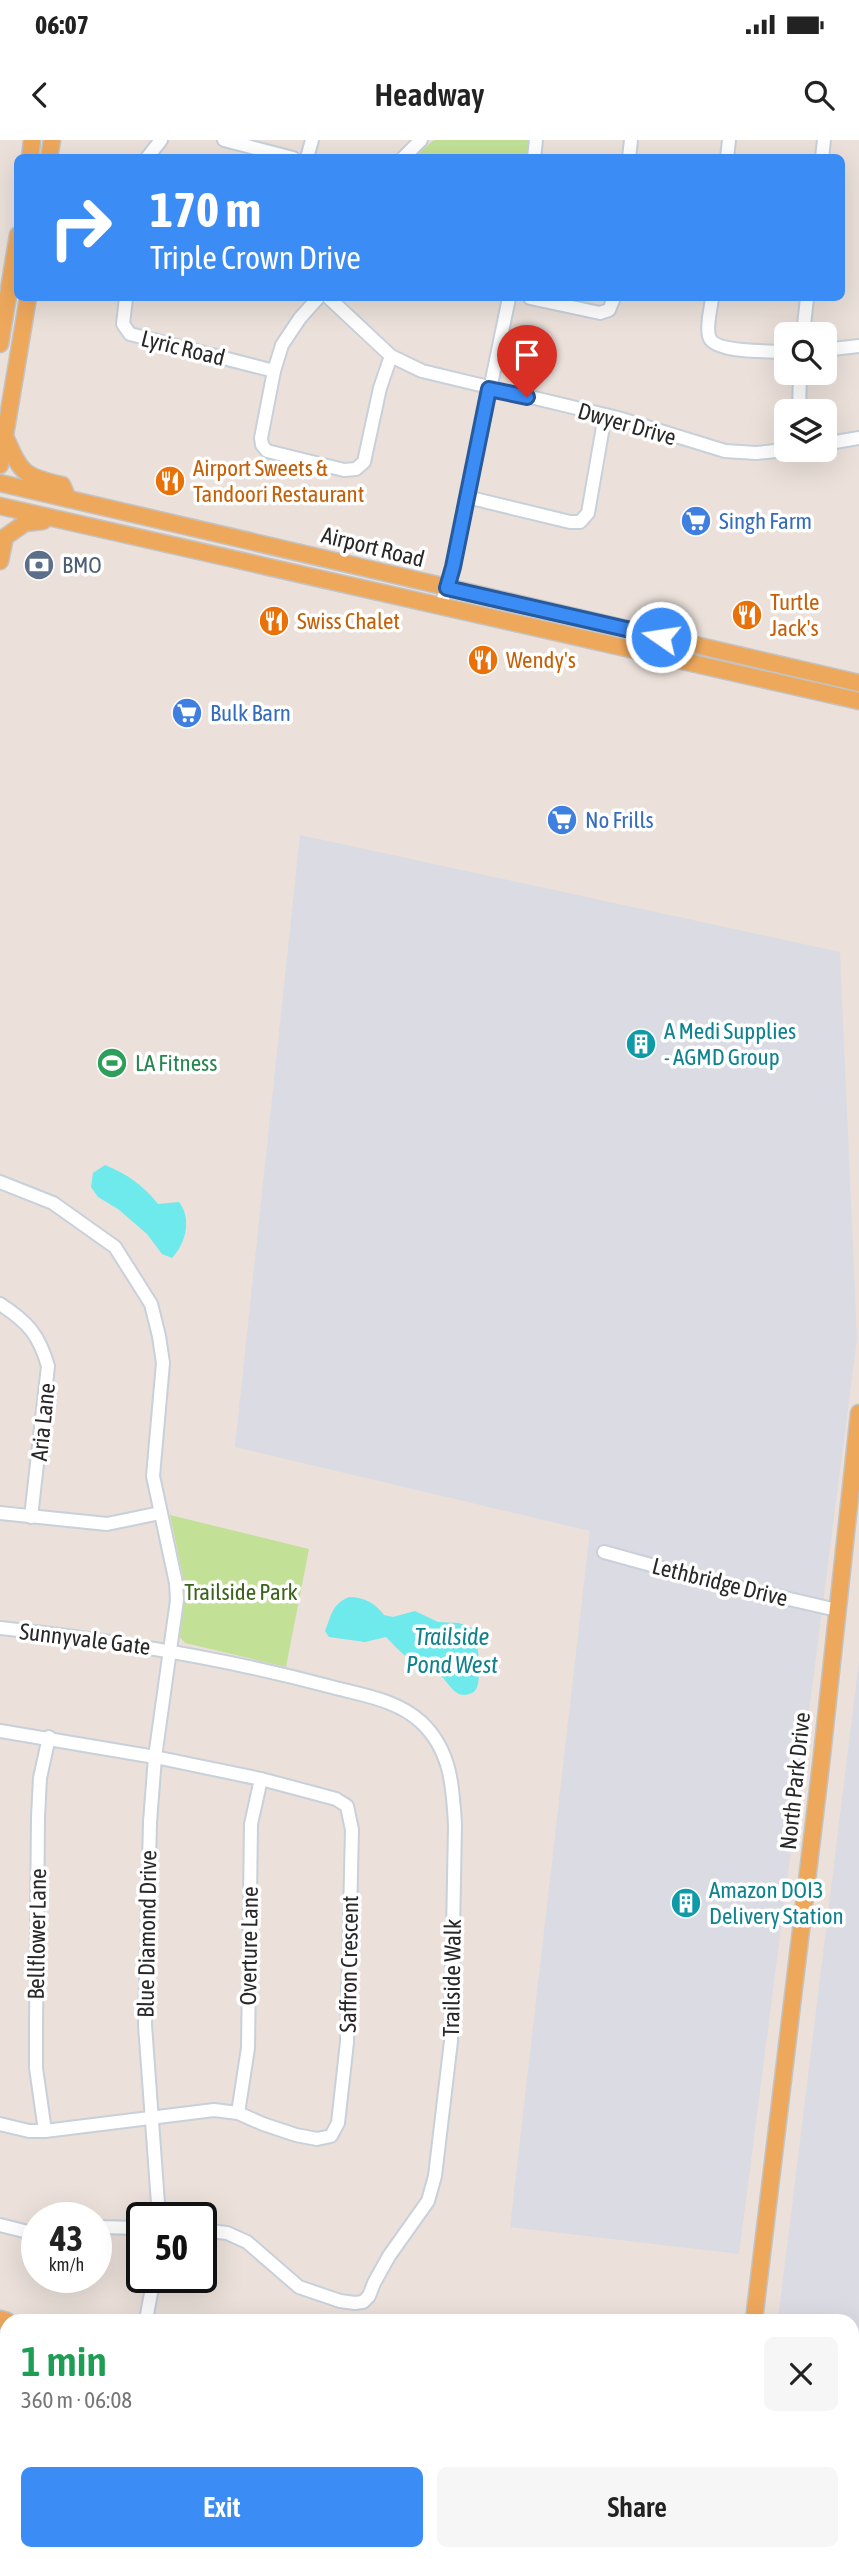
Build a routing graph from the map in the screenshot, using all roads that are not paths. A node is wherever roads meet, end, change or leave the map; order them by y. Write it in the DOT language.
graph roads {
  1 [pos="161,140"];
  2 [pos="223,140"];
  3 [pos="421,140"];
  4 [pos="150,154"];
  5 [pos="277,154"];
  6 [pos="407,154"];
  7 [pos="14,258"];
  8 [pos="26,301"];
  9 [pos="126,301"];
  10 [pos="315,301"];
  11 [pos="332,301"];
  12 [pos="508,301"];
  13 [pos="544,301"];
  14 [pos="613,301"];
  15 [pos="712,301"];
  16 [pos="807,301"];
  17 [pos="804,322"];
  18 [pos="0,344"];
  19 [pos="859,346"];
  20 [pos="837,349"];
  21 [pos="774,351"];
  22 [pos="391,356"];
  23 [pos="275,371"];
  24 [pos="489,389"];
  25 [pos="605,415"];
  26 [pos="4,434"];
  27 [pos="859,438"];
  28 [pos="837,442"];
  29 [pos="774,451"];
  30 [pos="0,465"];
  31 [pos="0,483"];
  32 [pos="467,497"];
  33 [pos="68,499"];
  34 [pos="0,506"];
  35 [pos="59,520"];
  36 [pos="0,561"];
  37 [pos="447,588"];
  38 [pos="441,605"];
  39 [pos="859,683"];
  40 [pos="859,701"];
  41 [pos="0,1182"];
  42 [pos="0,1304"];
  43 [pos="859,1413"];
  44 [pos="0,1513"];
  45 [pos="160,1513"];
  46 [pos="31,1517"];
  47 [pos="604,1552"];
  48 [pos="836,1610"];
  49 [pos="0,1629"];
  50 [pos="170,1651"];
  51 [pos="0,1731"];
  52 [pos="49,1737"];
  53 [pos="155,1756"];
  54 [pos="261,1779"];
  55 [pos="238,2113"];
  56 [pos="152,2118"];
  57 [pos="0,2124"];
  58 [pos="45,2131"];
  59 [pos="158,2202"];
  60 [pos="0,2225"];
  61 [pos="21,2230"];
  62 [pos="217,2232"];
  63 [pos="151,2293"];
  64 [pos="147,2314"];
  65 [pos="755,2314"];
  1 -- 4 [label="street"];
  2 -- 5 [label="street"];
  3 -- 6 [label="street"];
  7 -- 18 [label="main road"];
  8 -- 26 [label="main road"];
  9 -- 23 [label="street, Lyric Road"];
  10 -- 23 [label="street"];
  11 -- 22 [label="street, Dwyer Drive"];
  12 -- 24 [label="street"];
  13 -- 14 [label="street"];
  15 -- 21 [label="street"];
  16 -- 17 [label="street"];
  19 -- 20 [label="street"];
  22 -- 23 [label="street"];
  22 -- 24 [label="street, Dwyer Drive"];
  24 -- 25 [label="street, Dwyer Drive"];
  24 -- 32 [label="street"];
  25 -- 29 [label="street, Dwyer Drive"];
  25 -- 32 [label="street"];
  26 -- 30 [label="main road"];
  26 -- 33 [label="main road"];
  27 -- 28 [label="street"];
  31 -- 33 [label="main road, Airport Road"];
  32 -- 37 [label="street"];
  33 -- 37 [label="main road, Airport Road"];
  34 -- 35 [label="main road, Airport Road"];
  35 -- 36 [label="main road"];
  35 -- 38 [label="main road, Airport Road"];
  37 -- 38 [label="street"];
  37 -- 39 [label="main road, Airport Road"];
  38 -- 40 [label="main road, Airport Road"];
  41 -- 45 [label="street, Blue Diamond Drive"];
  42 -- 46 [label="street, Aria Lane"];
  43 -- 48 [label="main road, North Park Drive"];
  44 -- 46 [label="street"];
  45 -- 46 [label="street"];
  45 -- 50 [label="street, Blue Diamond Drive"];
  47 -- 48 [label="street, Lethbridge Drive"];
  48 -- 65 [label="main road, North Park Drive"];
  49 -- 50 [label="street, Sunnyvale Gate"];
  50 -- 53 [label="street, Blue Diamond Drive"];
  50 -- 62 [label="street, Trailside Walk"];
  51 -- 52 [label="street, Saffron Crescent"];
  52 -- 53 [label="street, Saffron Crescent"];
  52 -- 58 [label="street, Bellflower Lane"];
  53 -- 54 [label="street, Saffron Crescent"];
  53 -- 56 [label="street, Blue Diamond Drive"];
  54 -- 55 [label="street, Overture Lane"];
  54 -- 55 [label="street, Saffron Crescent"];
  55 -- 56 [label="street, Saffron Crescent"];
  56 -- 58 [label="street, Saffron Crescent"];
  56 -- 59 [label="street, Blue Diamond Drive"];
  57 -- 58 [label="street, Saffron Crescent"];
  60 -- 61 [label="street"];
  63 -- 64 [label="street"];
}
